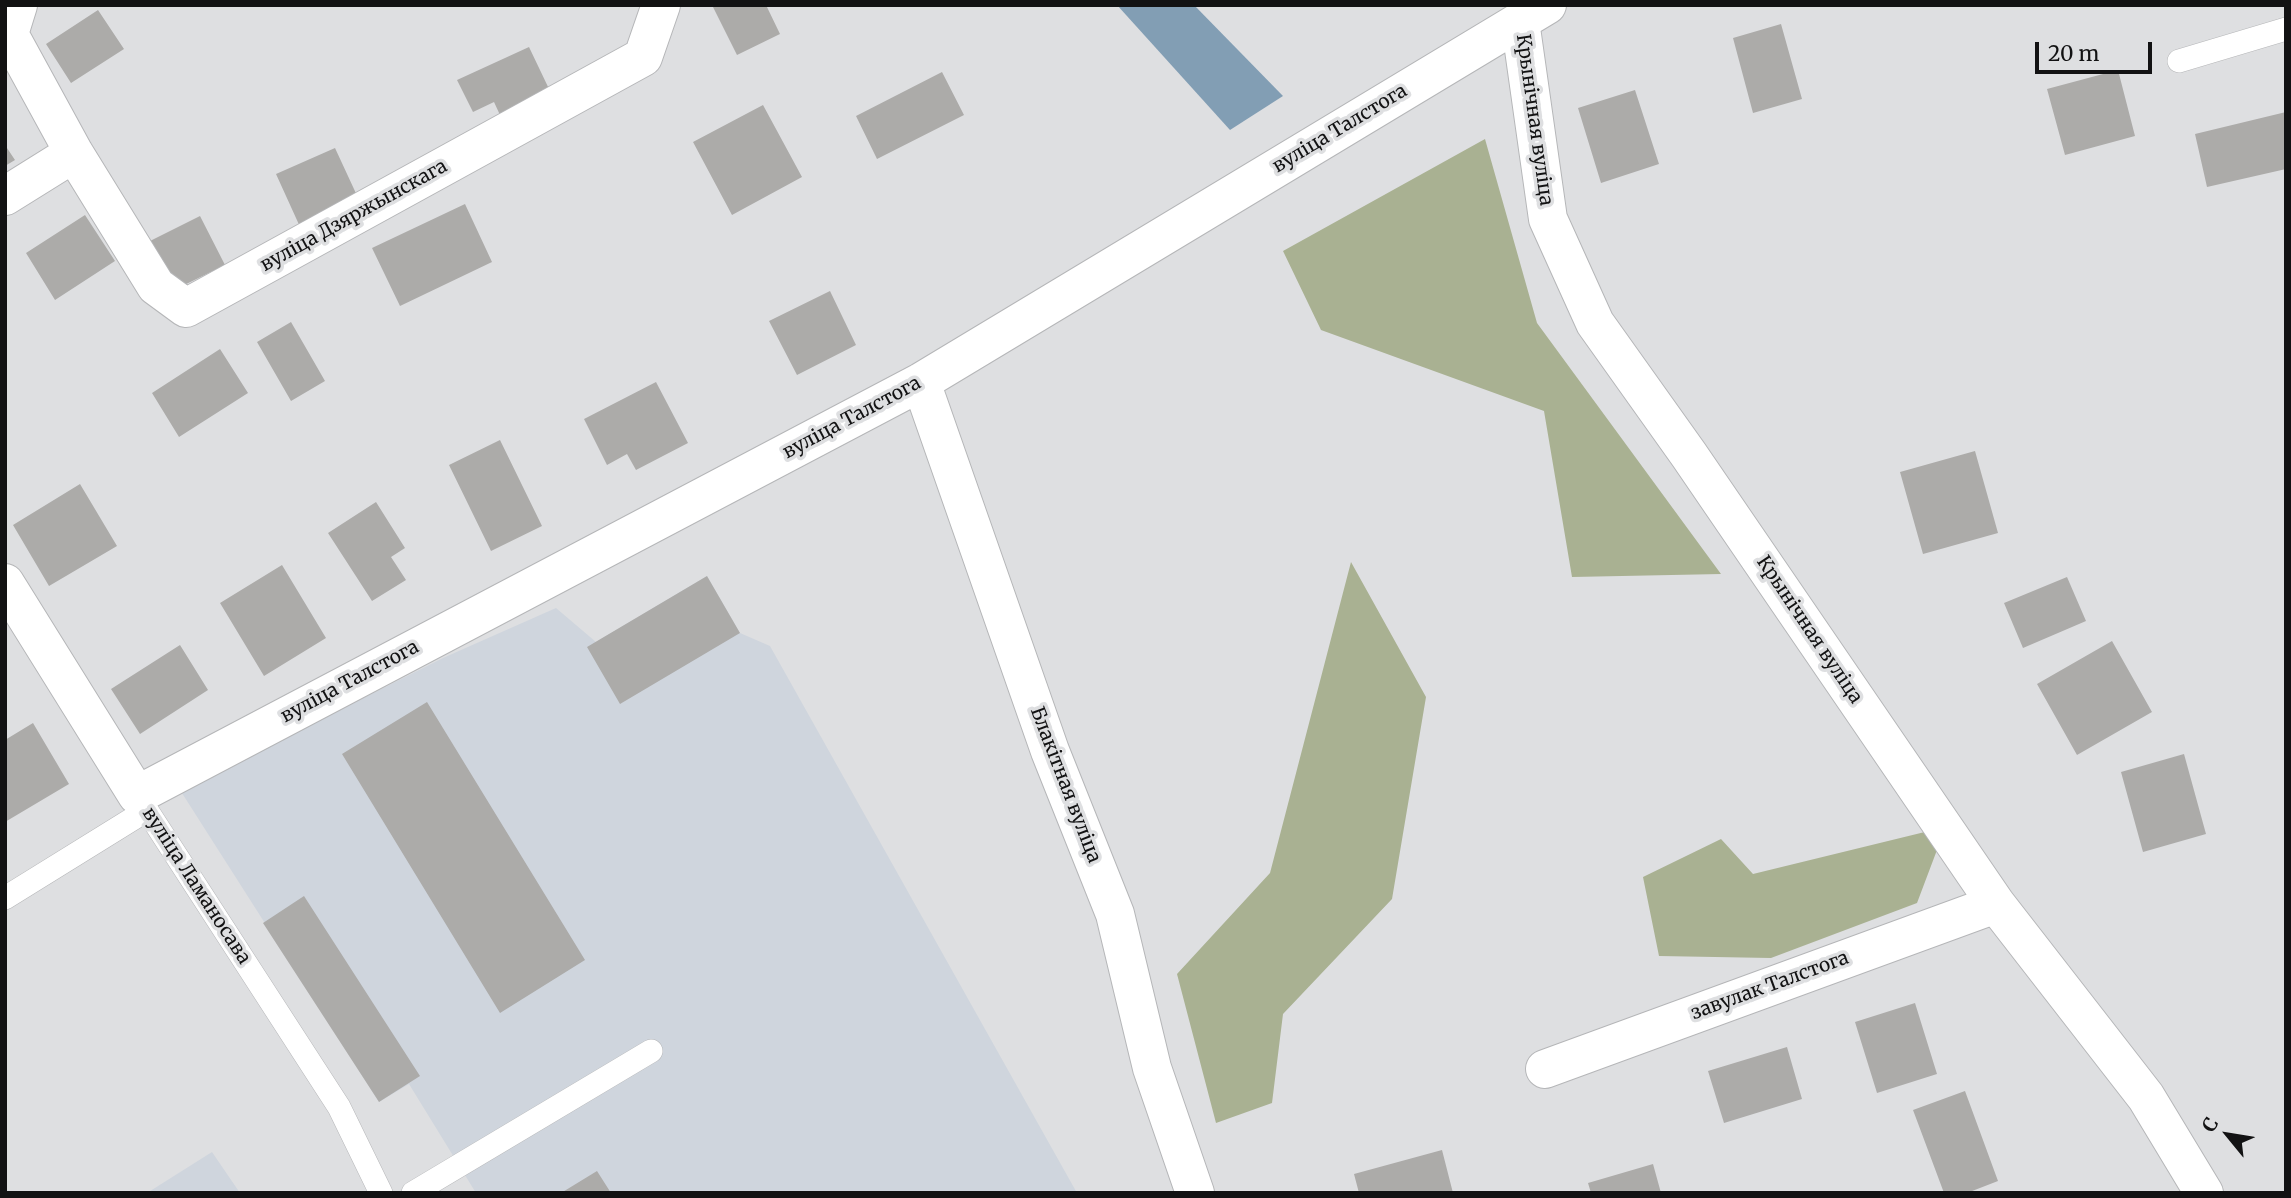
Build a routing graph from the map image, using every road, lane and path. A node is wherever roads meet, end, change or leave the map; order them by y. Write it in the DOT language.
graph roads {
  1 [pos="18,5"];
  2 [pos="661,5"];
  3 [pos="1533,13"];
  4 [pos="2286,29"];
  5 [pos="2179,61"];
  6 [pos="74,153"];
  7 [pos="5,196"];
  8 [pos="921,382"];
  9 [pos="5,583"];
  10 [pos="142,802"];
  11 [pos="5,898"];
  12 [pos="1996,904"];
  13 [pos="651,1051"];
  14 [pos="1545,1069"];
  15 [pos="381,1193"];
  16 [pos="413,1193"];
  17 [pos="1195,1193"];
  18 [pos="2204,1193"];
  1 -- 6 [label="street, вуліца Дзяржынскага"];
  2 -- 6 [label="street, вуліца Дзяржынскага"];
  3 -- 8 [label="street, вуліца Талстога"];
  3 -- 12 [label="street, Крынічная вуліца"];
  4 -- 5 [label="lane"];
  6 -- 7 [label="street"];
  8 -- 10 [label="street, вуліца Талстога"];
  8 -- 17 [label="street, Блакітная вуліца"];
  9 -- 10 [label="street, вуліца Ламаносава"];
  10 -- 11 [label="lane"];
  10 -- 15 [label="lane, вуліца Ламаносава"];
  12 -- 14 [label="street, завулак Талстога"];
  12 -- 18 [label="street, Крынічная вуліца"];
  13 -- 16 [label="lane"];
}
